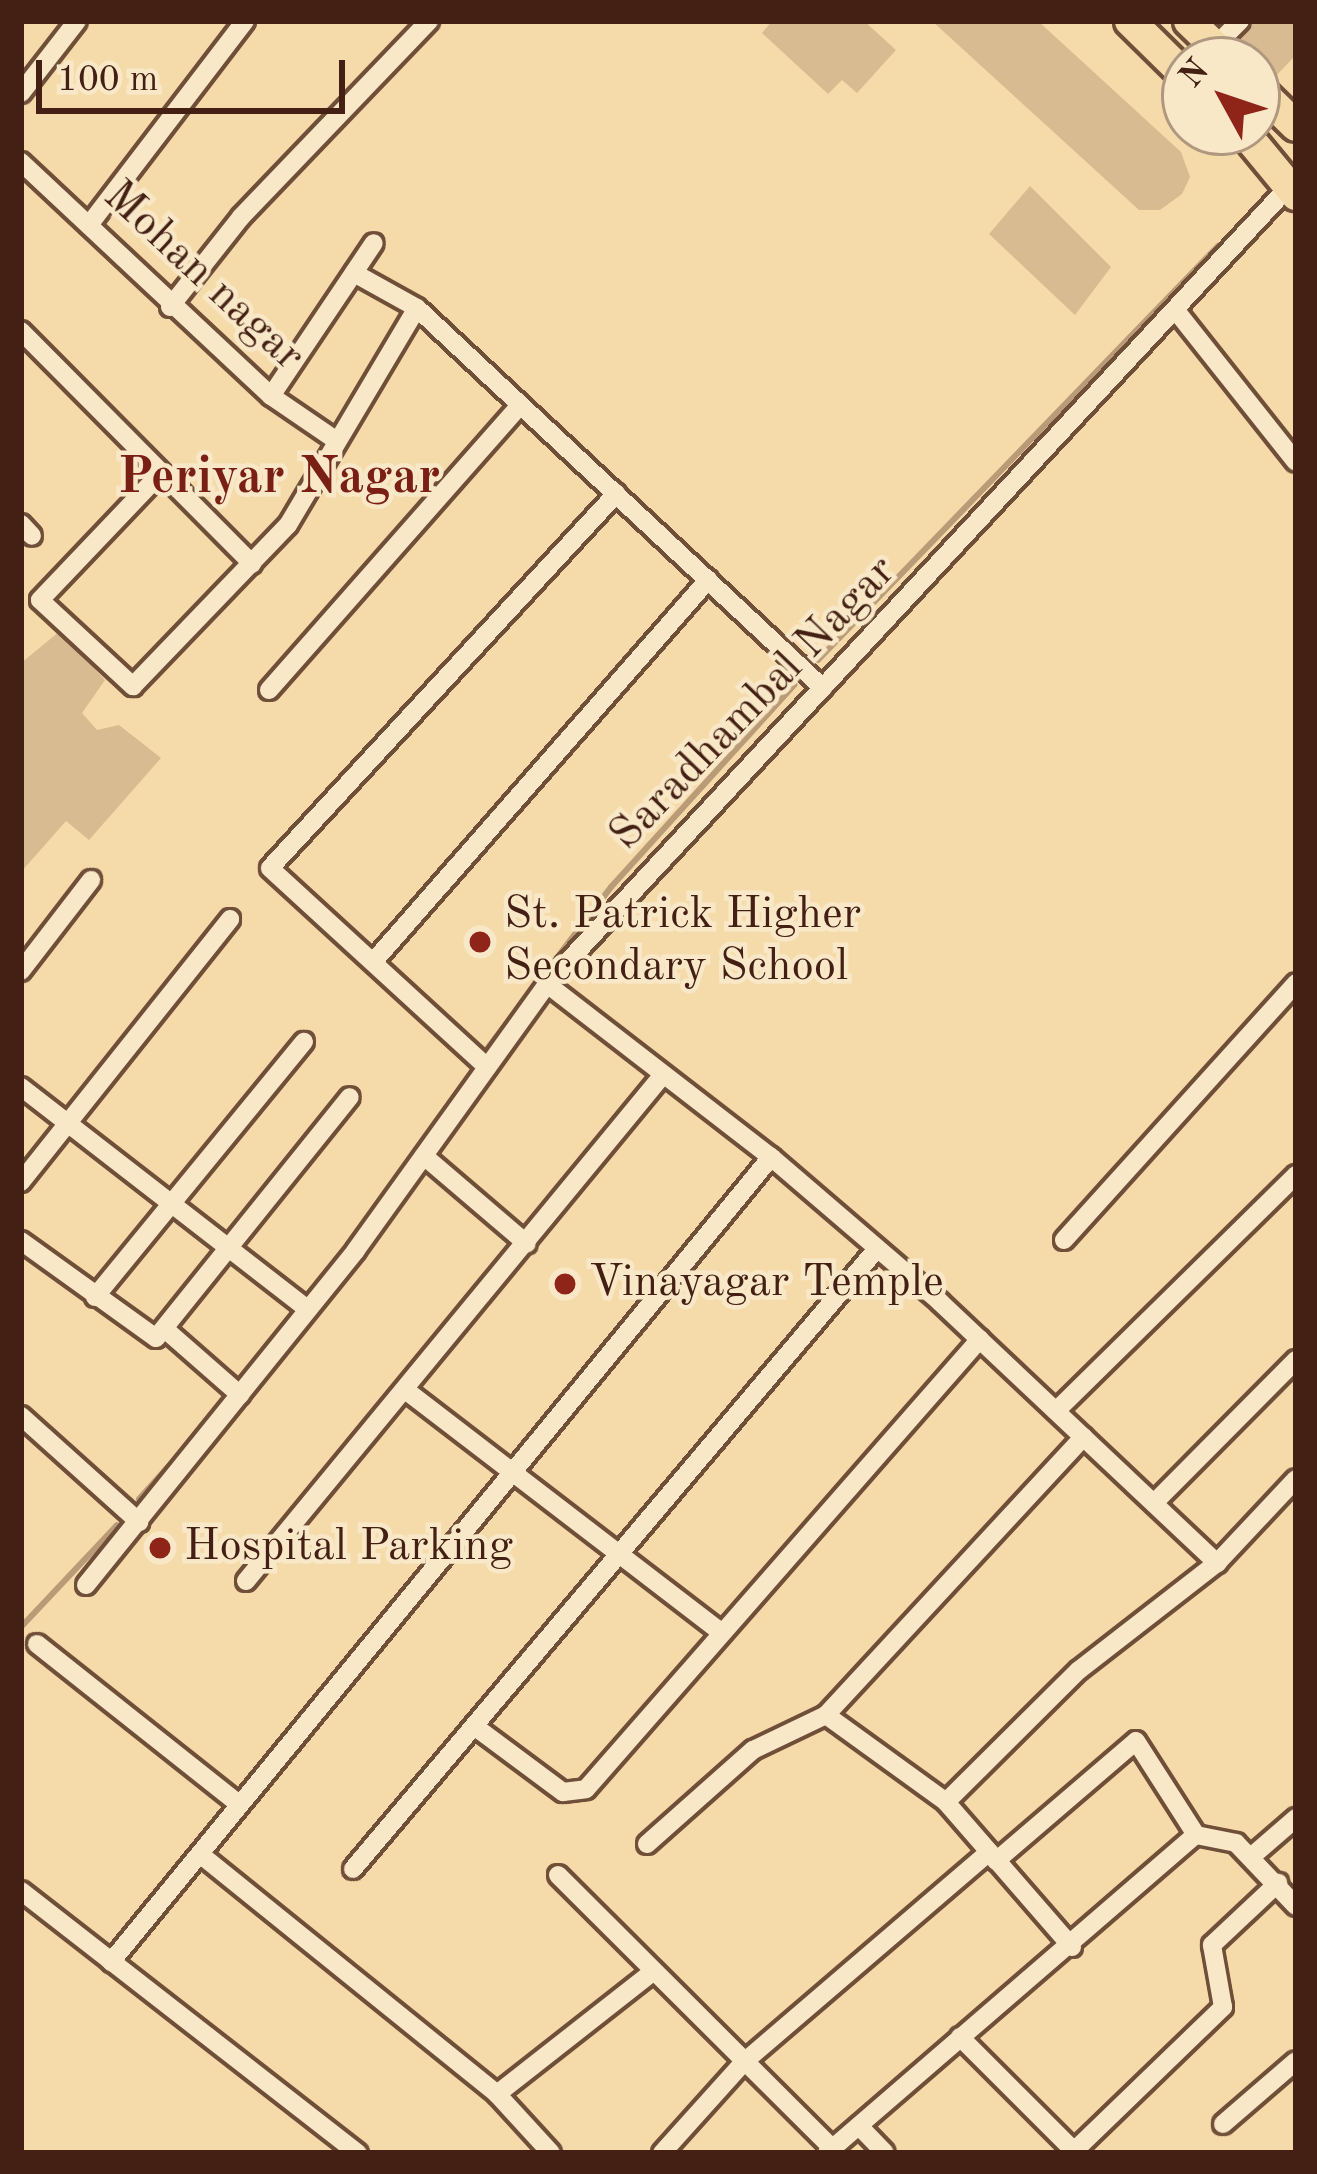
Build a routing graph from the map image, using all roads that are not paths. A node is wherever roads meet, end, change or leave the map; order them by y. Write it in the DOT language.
graph roads {
  1 [pos="77,21"];
  2 [pos="245,21"];
  3 [pos="429,21"];
  4 [pos="1130,21"];
  5 [pos="1161,51"];
  6 [pos="21,93"];
  7 [pos="1266,156"];
  8 [pos="21,163"];
  9 [pos="1294,186"];
  10 [pos="89,225"];
  11 [pos="374,243"];
  12 [pos="354,273"];
  13 [pos="170,307"];
  14 [pos="417,308"];
  15 [pos="1177,312"];
  16 [pos="21,331"];
  17 [pos="271,396"];
  18 [pos="520,405"];
  19 [pos="337,441"];
  20 [pos="1296,462"];
  21 [pos="160,474"];
  22 [pos="616,494"];
  23 [pos="252,564"];
  24 [pos="708,580"];
  25 [pos="823,688"];
  26 [pos="268,691"];
  27 [pos="91,880"];
  28 [pos="230,919"];
  29 [pos="374,961"];
  30 [pos="21,971"];
  31 [pos="1296,983"];
  32 [pos="547,984"];
  33 [pos="304,1042"];
  34 [pos="488,1067"];
  35 [pos="662,1077"];
  36 [pos="21,1087"];
  37 [pos="350,1097"];
  38 [pos="66,1122"];
  39 [pos="424,1156"];
  40 [pos="770,1157"];
  41 [pos="1296,1175"];
  42 [pos="21,1182"];
  43 [pos="173,1202"];
  44 [pos="1064,1240"];
  45 [pos="21,1241"];
  46 [pos="527,1244"];
  47 [pos="230,1249"];
  48 [pos="876,1250"];
  49 [pos="94,1297"];
  50 [pos="308,1310"];
  51 [pos="167,1331"];
  52 [pos="980,1340"];
  53 [pos="1296,1360"];
  54 [pos="408,1392"];
  55 [pos="240,1395"];
  56 [pos="1056,1411"];
  57 [pos="21,1416"];
  58 [pos="1083,1437"];
  59 [pos="512,1475"];
  60 [pos="1296,1479"];
  61 [pos="1154,1503"];
  62 [pos="140,1522"];
  63 [pos="616,1556"];
  64 [pos="1217,1563"];
  65 [pos="246,1581"];
  66 [pos="86,1585"];
  67 [pos="720,1631"];
  68 [pos="37,1644"];
  69 [pos="826,1715"];
  70 [pos="474,1726"];
  71 [pos="946,1802"];
  72 [pos="238,1804"];
  73 [pos="1296,1818"];
  74 [pos="1196,1834"];
  75 [pos="647,1844"];
  76 [pos="201,1855"];
  77 [pos="992,1857"];
  78 [pos="1251,1857"];
  79 [pos="353,1869"];
  80 [pos="558,1875"];
  81 [pos="1278,1883"];
  82 [pos="21,1891"];
  83 [pos="1296,1906"];
  84 [pos="1072,1947"];
  85 [pos="111,1962"];
  86 [pos="654,1971"];
  87 [pos="960,2036"];
  88 [pos="1296,2061"];
  89 [pos="743,2062"];
  90 [pos="497,2094"];
  91 [pos="1223,2124"];
  92 [pos="859,2126"];
  93 [pos="830,2151"];
  94 [pos="1073,2152"];
  95 [pos="358,2153"];
  96 [pos="551,2153"];
  97 [pos="662,2153"];
  98 [pos="885,2153"];
  1 -- 6 [label="street"];
  2 -- 10 [label="street"];
  3 -- 13 [label="street"];
  4 -- 5 [label="highway"];
  7 -- 9 [label="highway"];
  8 -- 10 [label="street, Mohan nagar"];
  9 -- 15 [label="street, Saradhambal Nagar"];
  10 -- 13 [label="street, Mohan nagar"];
  11 -- 12 [label="street"];
  12 -- 14 [label="street"];
  12 -- 17 [label="street"];
  13 -- 17 [label="street, Mohan nagar"];
  14 -- 18 [label="street"];
  14 -- 19 [label="street"];
  15 -- 20 [label="street"];
  15 -- 25 [label="street, Saradhambal Nagar"];
  16 -- 21 [label="street"];
  17 -- 19 [label="street, Mohan nagar"];
  18 -- 22 [label="street"];
  18 -- 26 [label="street"];
  19 -- 23 [label="street"];
  21 -- 23 [label="street"];
  21 -- 23 [label="street"];
  22 -- 24 [label="street"];
  22 -- 29 [label="street"];
  24 -- 25 [label="street"];
  24 -- 29 [label="street"];
  25 -- 32 [label="street, Saradhambal Nagar"];
  27 -- 30 [label="street"];
  28 -- 38 [label="street"];
  29 -- 34 [label="street"];
  31 -- 44 [label="street"];
  32 -- 34 [label="street, Saradhambal Nagar"];
  32 -- 35 [label="street"];
  33 -- 43 [label="street"];
  34 -- 39 [label="street, Saradhambal Nagar"];
  35 -- 40 [label="street"];
  35 -- 46 [label="street"];
  36 -- 38 [label="street"];
  37 -- 47 [label="street"];
  38 -- 42 [label="street"];
  38 -- 43 [label="street"];
  39 -- 46 [label="street"];
  39 -- 50 [label="street, Saradhambal Nagar"];
  40 -- 48 [label="street"];
  40 -- 59 [label="street"];
  41 -- 56 [label="street"];
  43 -- 47 [label="street"];
  43 -- 49 [label="street"];
  45 -- 49 [label="street"];
  46 -- 54 [label="street"];
  47 -- 50 [label="street"];
  47 -- 51 [label="street"];
  48 -- 52 [label="street"];
  48 -- 63 [label="street"];
  49 -- 51 [label="street"];
  50 -- 55 [label="street, Saradhambal Nagar"];
  51 -- 55 [label="street"];
  52 -- 56 [label="street"];
  52 -- 67 [label="street"];
  53 -- 61 [label="street"];
  54 -- 59 [label="street"];
  54 -- 65 [label="street"];
  55 -- 62 [label="street, Saradhambal Nagar"];
  56 -- 58 [label="street"];
  57 -- 62 [label="street"];
  58 -- 61 [label="street"];
  58 -- 69 [label="street"];
  59 -- 63 [label="street"];
  59 -- 72 [label="street"];
  60 -- 64 [label="street"];
  61 -- 64 [label="street"];
  62 -- 66 [label="street, Saradhambal Nagar"];
  63 -- 67 [label="street"];
  63 -- 70 [label="street"];
  64 -- 71 [label="street"];
  67 -- 70 [label="street"];
  68 -- 72 [label="street"];
  69 -- 71 [label="street"];
  69 -- 75 [label="street"];
  70 -- 79 [label="street"];
  71 -- 77 [label="street"];
  72 -- 76 [label="street"];
  73 -- 78 [label="street"];
  74 -- 77 [label="street"];
  74 -- 78 [label="street"];
  74 -- 84 [label="street"];
  76 -- 85 [label="street"];
  76 -- 90 [label="street"];
  77 -- 84 [label="street"];
  77 -- 89 [label="street"];
  78 -- 81 [label="street"];
  80 -- 86 [label="street"];
  81 -- 83 [label="street"];
  81 -- 94 [label="street"];
  82 -- 85 [label="street"];
  84 -- 87 [label="street"];
  85 -- 95 [label="street"];
  86 -- 89 [label="street"];
  86 -- 90 [label="street"];
  87 -- 92 [label="street"];
  87 -- 94 [label="street"];
  88 -- 91 [label="street"];
  89 -- 93 [label="street"];
  89 -- 97 [label="street"];
  90 -- 96 [label="street"];
  92 -- 93 [label="street"];
  92 -- 98 [label="street"];
}
